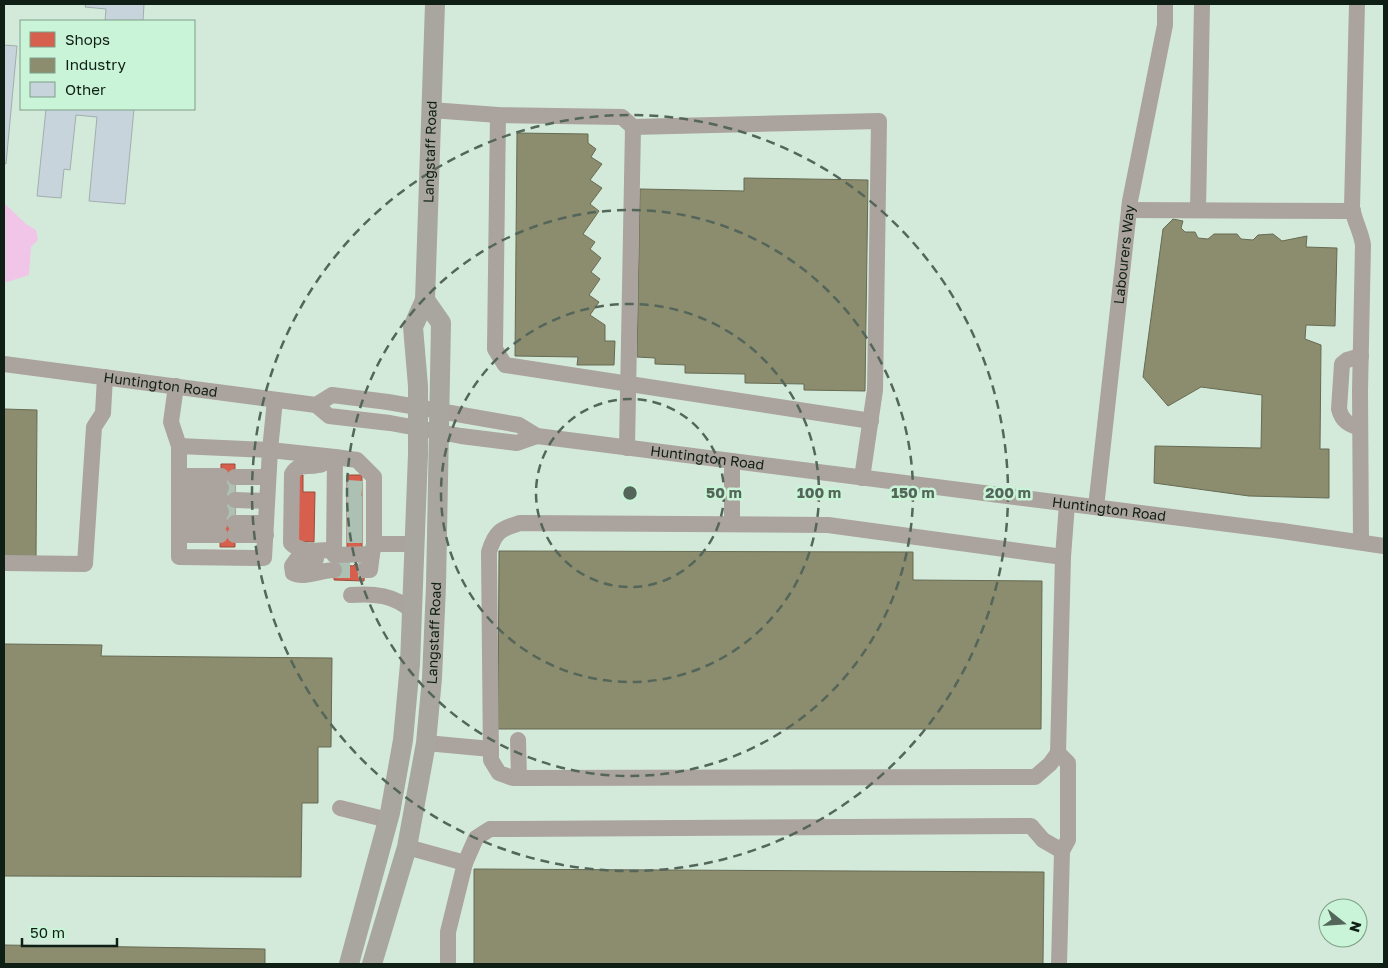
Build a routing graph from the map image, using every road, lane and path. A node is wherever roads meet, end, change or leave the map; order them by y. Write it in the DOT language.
graph roads {
  1 [pos="435,4"];
  2 [pos="1165,4"];
  3 [pos="1202,4"];
  4 [pos="1357,4"];
  5 [pos="431,110"];
  6 [pos="498,115"];
  7 [pos="633,127"];
  8 [pos="1129,210"];
  9 [pos="1198,210"];
  10 [pos="1353,211"];
  11 [pos="425,300"];
  12 [pos="4,364"];
  13 [pos="105,377"];
  14 [pos="629,384"];
  15 [pos="176,386"];
  16 [pos="275,400"];
  17 [pos="439,411"];
  18 [pos="418,417"];
  19 [pos="871,421"];
  20 [pos="438,432"];
  21 [pos="537,436"];
  22 [pos="179,446"];
  23 [pos="627,448"];
  24 [pos="270,450"];
  25 [pos="335,457"];
  26 [pos="732,461"];
  27 [pos="862,478"];
  28 [pos="1067,504"];
  29 [pos="179,506"];
  30 [pos="228,506"];
  31 [pos="267,506"];
  32 [pos="1096,507"];
  33 [pos="353,522"];
  34 [pos="732,524"];
  35 [pos="1361,542"];
  36 [pos="415,544"];
  37 [pos="1384,546"];
  38 [pos="1064,557"];
  39 [pos="4,563"];
  40 [pos="365,570"];
  41 [pos="351,595"];
  42 [pos="412,612"];
  43 [pos="518,740"];
  44 [pos="426,743"];
  45 [pos="491,749"];
  46 [pos="1058,752"];
  47 [pos="519,778"];
  48 [pos="340,808"];
  49 [pos="388,820"];
  50 [pos="406,847"];
  51 [pos="1062,852"];
  52 [pos="465,863"];
  53 [pos="348,964"];
  54 [pos="372,964"];
  55 [pos="448,964"];
  56 [pos="1059,964"];
  1 -- 5 [label="main road, Langstaff Road"];
  2 -- 8 [label="street, Labourers Way"];
  3 -- 9 [label="street"];
  4 -- 10 [label="street"];
  5 -- 6 [label="street"];
  5 -- 11 [label="main road, Langstaff Road"];
  6 -- 7 [label="street"];
  6 -- 14 [label="street"];
  7 -- 14 [label="street"];
  7 -- 19 [label="street"];
  8 -- 9 [label="street"];
  8 -- 32 [label="street, Labourers Way"];
  9 -- 10 [label="street"];
  10 -- 35 [label="street"];
  11 -- 17 [label="main road, Langstaff Road"];
  11 -- 18 [label="main road, Langstaff Road"];
  12 -- 13 [label="street, Huntington Road"];
  13 -- 15 [label="street, Huntington Road"];
  13 -- 39 [label="street"];
  14 -- 19 [label="street"];
  14 -- 23 [label="street"];
  15 -- 16 [label="street, Huntington Road"];
  15 -- 22 [label="street"];
  16 -- 18 [label="street, Huntington Road"];
  16 -- 24 [label="street"];
  17 -- 18 [label="street, Huntington Road"];
  17 -- 20 [label="main road, Langstaff Road"];
  17 -- 21 [label="street, Huntington Road"];
  18 -- 20 [label="street, Huntington Road"];
  18 -- 36 [label="main road, Langstaff Road"];
  19 -- 27 [label="street"];
  20 -- 21 [label="street, Huntington Road"];
  20 -- 44 [label="main road, Langstaff Road"];
  21 -- 23 [label="street, Huntington Road"];
  22 -- 24 [label="street"];
  22 -- 29 [label="street"];
  23 -- 26 [label="street, Huntington Road"];
  24 -- 25 [label="street"];
  24 -- 31 [label="street"];
  25 -- 33 [label="street"];
  25 -- 33 [label="street"];
  25 -- 33 [label="street"];
  26 -- 27 [label="street, Huntington Road"];
  26 -- 34 [label="street"];
  27 -- 28 [label="street, Huntington Road"];
  28 -- 32 [label="street, Huntington Road"];
  28 -- 38 [label="street"];
  29 -- 30 [label="street"];
  29 -- 30 [label="street"];
  29 -- 30 [label="street"];
  29 -- 31 [label="street"];
  30 -- 31 [label="street"];
  30 -- 31 [label="street"];
  30 -- 31 [label="street"];
  32 -- 35 [label="street, Huntington Road"];
  33 -- 36 [label="street"];
  33 -- 40 [label="street"];
  34 -- 38 [label="street"];
  34 -- 45 [label="street"];
  35 -- 37 [label="street, Huntington Road"];
  36 -- 42 [label="main road, Langstaff Road"];
  38 -- 46 [label="street"];
  41 -- 42 [label="street"];
  42 -- 49 [label="main road, Langstaff Road"];
  43 -- 47 [label="street"];
  44 -- 45 [label="street"];
  44 -- 50 [label="main road, Langstaff Road"];
  45 -- 47 [label="street"];
  46 -- 47 [label="street"];
  46 -- 51 [label="street"];
  48 -- 49 [label="street"];
  49 -- 53 [label="main road, Langstaff Road"];
  50 -- 52 [label="street"];
  50 -- 54 [label="main road, Langstaff Road"];
  51 -- 52 [label="street"];
  51 -- 56 [label="street"];
  52 -- 55 [label="street"];
}
